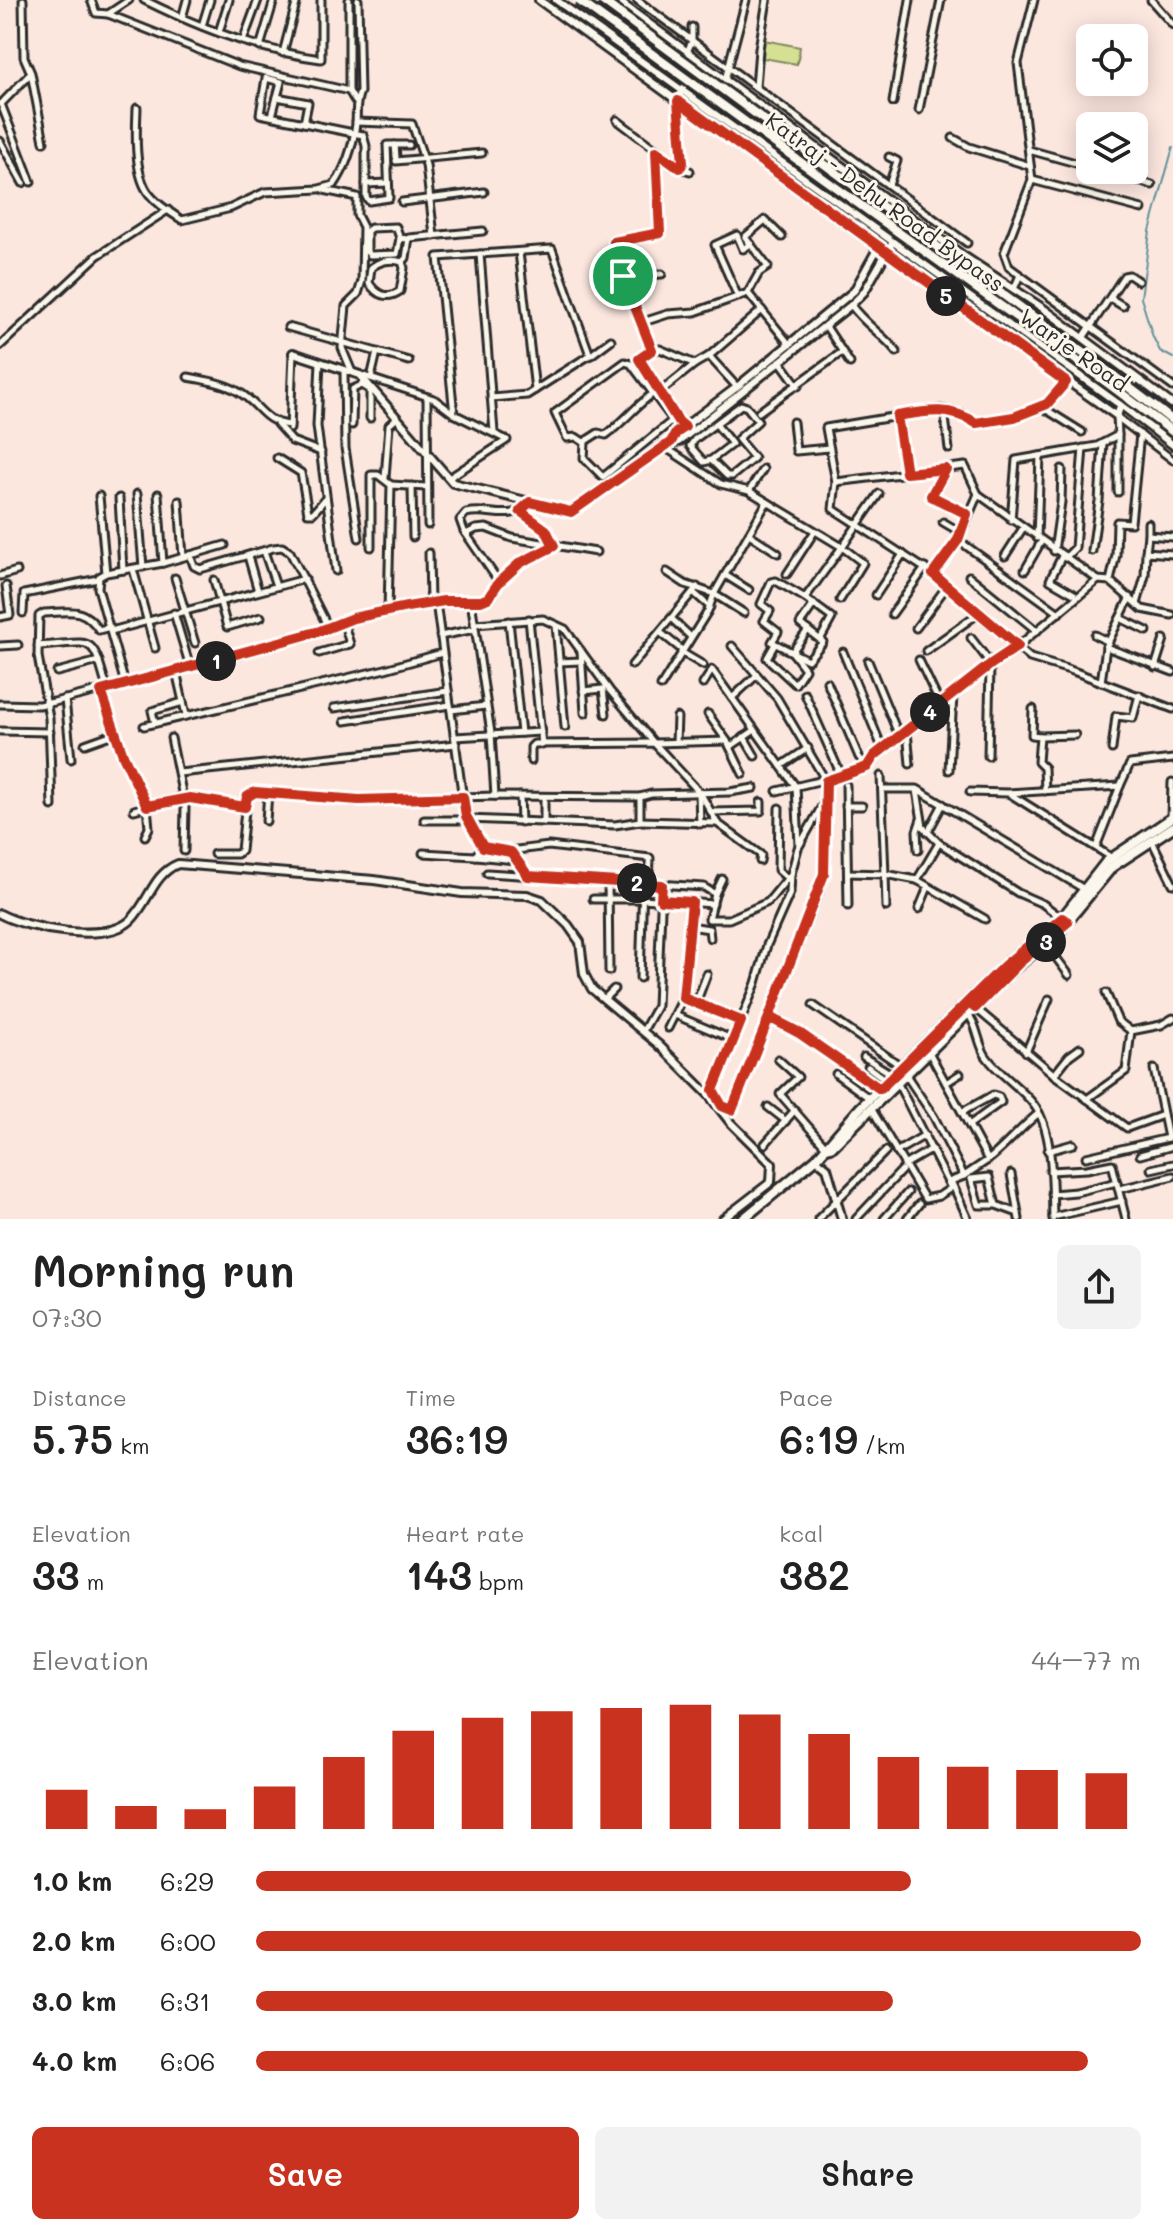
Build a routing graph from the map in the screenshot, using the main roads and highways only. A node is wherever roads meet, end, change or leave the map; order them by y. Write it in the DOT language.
graph roads {
  1 [pos="578,0"];
  2 [pos="601,0"];
  3 [pos="1094,367"];
  4 [pos="1156,414"];
  5 [pos="1173,421"];
  6 [pos="1173,432"];
  7 [pos="1172,821"];
  8 [pos="1115,859"];
  9 [pos="1065,920"];
  10 [pos="969,1009"];
  11 [pos="905,1071"];
  12 [pos="893,1080"];
  13 [pos="871,1103"];
  14 [pos="743,1219"];
  1 -- 3 [label="main road, Katraj - Dehu Road Bypass, bridge"];
  2 -- 3 [label="main road, Katraj - Dehu Road Bypass, bridge"];
  3 -- 4 [label="main road, Katraj - Dehu Road Bypass, bridge"];
  4 -- 5 [label="main road, Katraj - Dehu Road Bypass"];
  4 -- 6 [label="main road, Katraj - Dehu Road Bypass"];
  7 -- 8 [label="main road"];
  7 -- 8 [label="main road"];
  8 -- 9 [label="main road"];
  8 -- 9 [label="main road"];
  9 -- 10 [label="main road"];
  9 -- 10 [label="main road"];
  10 -- 11 [label="main road"];
  10 -- 11 [label="main road"];
  11 -- 12 [label="main road"];
  12 -- 13 [label="main road"];
  12 -- 13 [label="main road"];
  13 -- 14 [label="main road"];
}
